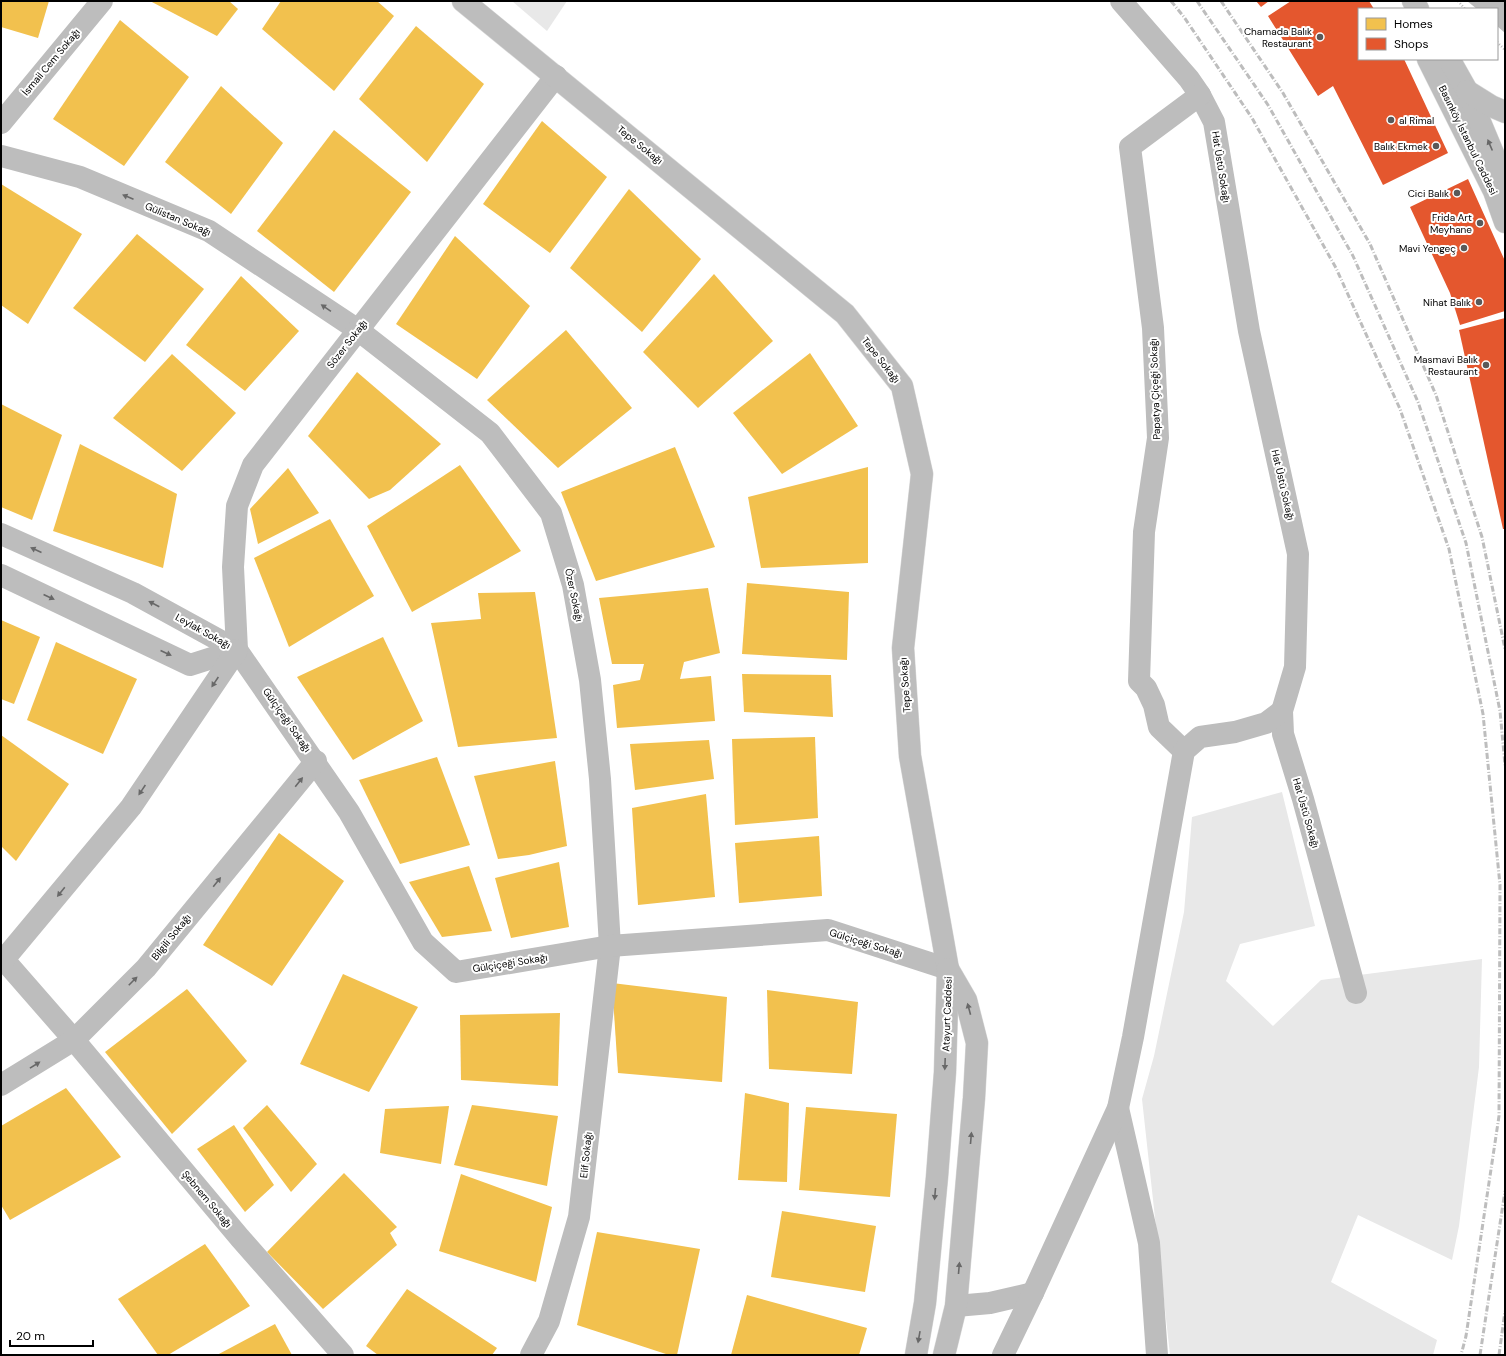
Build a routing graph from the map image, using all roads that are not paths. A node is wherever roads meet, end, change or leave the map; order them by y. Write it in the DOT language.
graph roads {
  1 [pos="102,1"];
  2 [pos="463,1"];
  3 [pos="1121,1"];
  4 [pos="1428,60"];
  5 [pos="1450,60"];
  6 [pos="556,76"];
  7 [pos="1467,91"];
  8 [pos="1200,95"];
  9 [pos="1505,112"];
  10 [pos="1,123"];
  11 [pos="1,156"];
  12 [pos="1505,182"];
  13 [pos="1505,222"];
  14 [pos="358,330"];
  15 [pos="1,534"];
  16 [pos="1,575"];
  17 [pos="237,650"];
  18 [pos="1282,711"];
  19 [pos="1184,751"];
  20 [pos="316,761"];
  21 [pos="610,946"];
  22 [pos="3,962"];
  23 [pos="948,969"];
  24 [pos="1356,993"];
  25 [pos="74,1040"];
  26 [pos="1,1085"];
  27 [pos="1118,1108"];
  28 [pos="1033,1293"];
  29 [pos="924,1303"];
  30 [pos="956,1306"];
  31 [pos="343,1355"];
  32 [pos="531,1355"];
  33 [pos="916,1355"];
  34 [pos="944,1355"];
  35 [pos="1003,1355"];
  36 [pos="1157,1355"];
  1 -- 10 [label="street, İsmail Cem Sokağı"];
  2 -- 6 [label="street, Tepe Sokağı"];
  3 -- 8 [label="street, Hat Üstü Sokağı"];
  4 -- 13 [label="street, Basınköy İstanbul Caddesi"];
  5 -- 7 [label="street, Basınköy İstanbul Caddesi"];
  6 -- 14 [label="street, Sözer Sokağı"];
  6 -- 23 [label="street, Tepe Sokağı"];
  7 -- 9 [label="street"];
  12 -- 7 [label="street, Basınköy İstanbul Caddesi, one-way"];
  8 -- 18 [label="street, Hat Üstü Sokağı"];
  8 -- 19 [label="street, Papatya Çiçeği Sokağı"];
  14 -- 11 [label="street, Gülistan Sokağı, one-way"];
  14 -- 17 [label="street, Sözer Sokağı"];
  14 -- 21 [label="street, Özer Sokağı"];
  17 -- 15 [label="street, Leylak Sokağı, one-way"];
  16 -- 17 [label="street, Leylak Sokağı, one-way"];
  17 -- 20 [label="street, Gülçiçeği Sokağı"];
  17 -- 22 [label="street, one-way"];
  18 -- 19 [label="street"];
  18 -- 24 [label="street, Hat Üstü Sokağı"];
  19 -- 27 [label="street"];
  20 -- 21 [label="street, Gülçiçeği Sokağı"];
  25 -- 20 [label="street, Bilgili Sokağı, one-way"];
  21 -- 23 [label="street, Gülçiçeği Sokağı"];
  21 -- 32 [label="street, Elif Sokağı"];
  22 -- 25 [label="street, Şebnem Sokağı"];
  23 -- 29 [label="street, Atayurt Caddesi, one-way"];
  30 -- 23 [label="street, Atayurt Caddesi, one-way"];
  26 -- 25 [label="street, Bilgili Sokağı, one-way"];
  25 -- 31 [label="street, Şebnem Sokağı"];
  27 -- 28 [label="street"];
  27 -- 36 [label="street"];
  28 -- 30 [label="street"];
  28 -- 35 [label="street"];
  29 -- 30 [label="street"];
  29 -- 33 [label="street, Atayurt Caddesi, one-way"];
  30 -- 34 [label="street, Atayurt Caddesi"];
}
